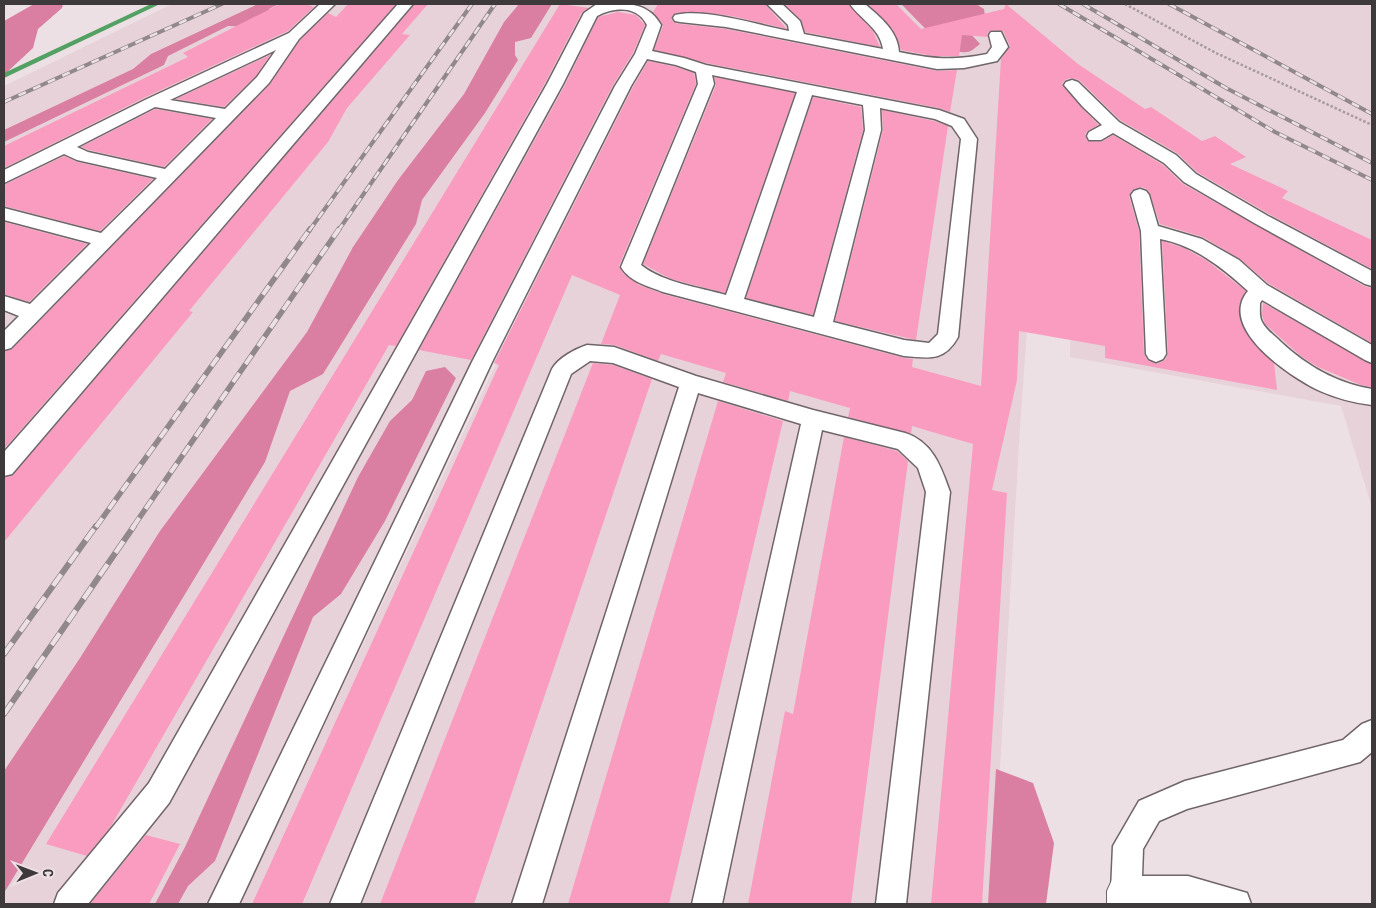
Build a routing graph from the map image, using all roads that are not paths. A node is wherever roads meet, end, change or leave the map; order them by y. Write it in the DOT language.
graph roads {
  1 [pos="328,4"];
  2 [pos="406,4"];
  3 [pos="620,4"];
  4 [pos="692,4"];
  5 [pos="774,4"];
  6 [pos="857,4"];
  7 [pos="680,18"];
  8 [pos="654,25"];
  9 [pos="996,35"];
  10 [pos="294,36"];
  11 [pos="797,37"];
  12 [pos="643,54"];
  13 [pos="891,55"];
  14 [pos="702,69"];
  15 [pos="1072,85"];
  16 [pos="806,89"];
  17 [pos="153,102"];
  18 [pos="871,102"];
  19 [pos="228,115"];
  20 [pos="1113,126"];
  21 [pos="1095,136"];
  22 [pos="64,147"];
  23 [pos="169,175"];
  24 [pos="4,177"];
  25 [pos="1140,195"];
  26 [pos="4,214"];
  27 [pos="1150,231"];
  28 [pos="104,240"];
  29 [pos="1372,279"];
  30 [pos="1260,290"];
  31 [pos="4,303"];
  32 [pos="733,303"];
  33 [pos="33,313"];
  34 [pos="822,327"];
  35 [pos="4,343"];
  36 [pos="1156,354"];
  37 [pos="1372,355"];
  38 [pos="691,383"];
  39 [pos="1372,396"];
  40 [pos="813,419"];
  41 [pos="4,467"];
  42 [pos="1372,734"];
  43 [pos="1126,897"];
  44 [pos="69,904"];
  45 [pos="223,904"];
  46 [pos="345,904"];
  47 [pos="527,904"];
  48 [pos="707,904"];
  49 [pos="891,904"];
  50 [pos="1236,904"];
  1 -- 10 [label="lane"];
  2 -- 41 [label="lane"];
  3 -- 8 [label="lane"];
  3 -- 44 [label="lane"];
  4 -- 7 [label="lane"];
  5 -- 11 [label="lane"];
  6 -- 13 [label="lane"];
  7 -- 8 [label="lane"];
  7 -- 11 [label="lane"];
  8 -- 12 [label="lane"];
  9 -- 13 [label="lane"];
  10 -- 17 [label="lane"];
  10 -- 19 [label="lane"];
  11 -- 13 [label="lane"];
  12 -- 14 [label="lane"];
  12 -- 45 [label="lane"];
  14 -- 16 [label="lane"];
  14 -- 32 [label="lane"];
  15 -- 20 [label="lane"];
  16 -- 18 [label="lane"];
  16 -- 32 [label="lane"];
  17 -- 19 [label="lane"];
  17 -- 22 [label="lane"];
  18 -- 34 [label="lane"];
  18 -- 34 [label="lane"];
  19 -- 23 [label="lane"];
  20 -- 21 [label="lane"];
  20 -- 29 [label="lane"];
  22 -- 23 [label="lane"];
  22 -- 24 [label="lane"];
  23 -- 28 [label="lane"];
  25 -- 27 [label="lane"];
  26 -- 28 [label="lane"];
  27 -- 30 [label="lane"];
  27 -- 36 [label="lane"];
  28 -- 33 [label="lane"];
  30 -- 37 [label="lane"];
  30 -- 39 [label="lane"];
  31 -- 33 [label="lane"];
  32 -- 34 [label="lane"];
  33 -- 35 [label="lane"];
  38 -- 40 [label="lane"];
  38 -- 46 [label="lane"];
  38 -- 47 [label="lane"];
  40 -- 48 [label="lane"];
  40 -- 49 [label="lane"];
  42 -- 43 [label="lane"];
  43 -- 50 [label="lane"];
}
